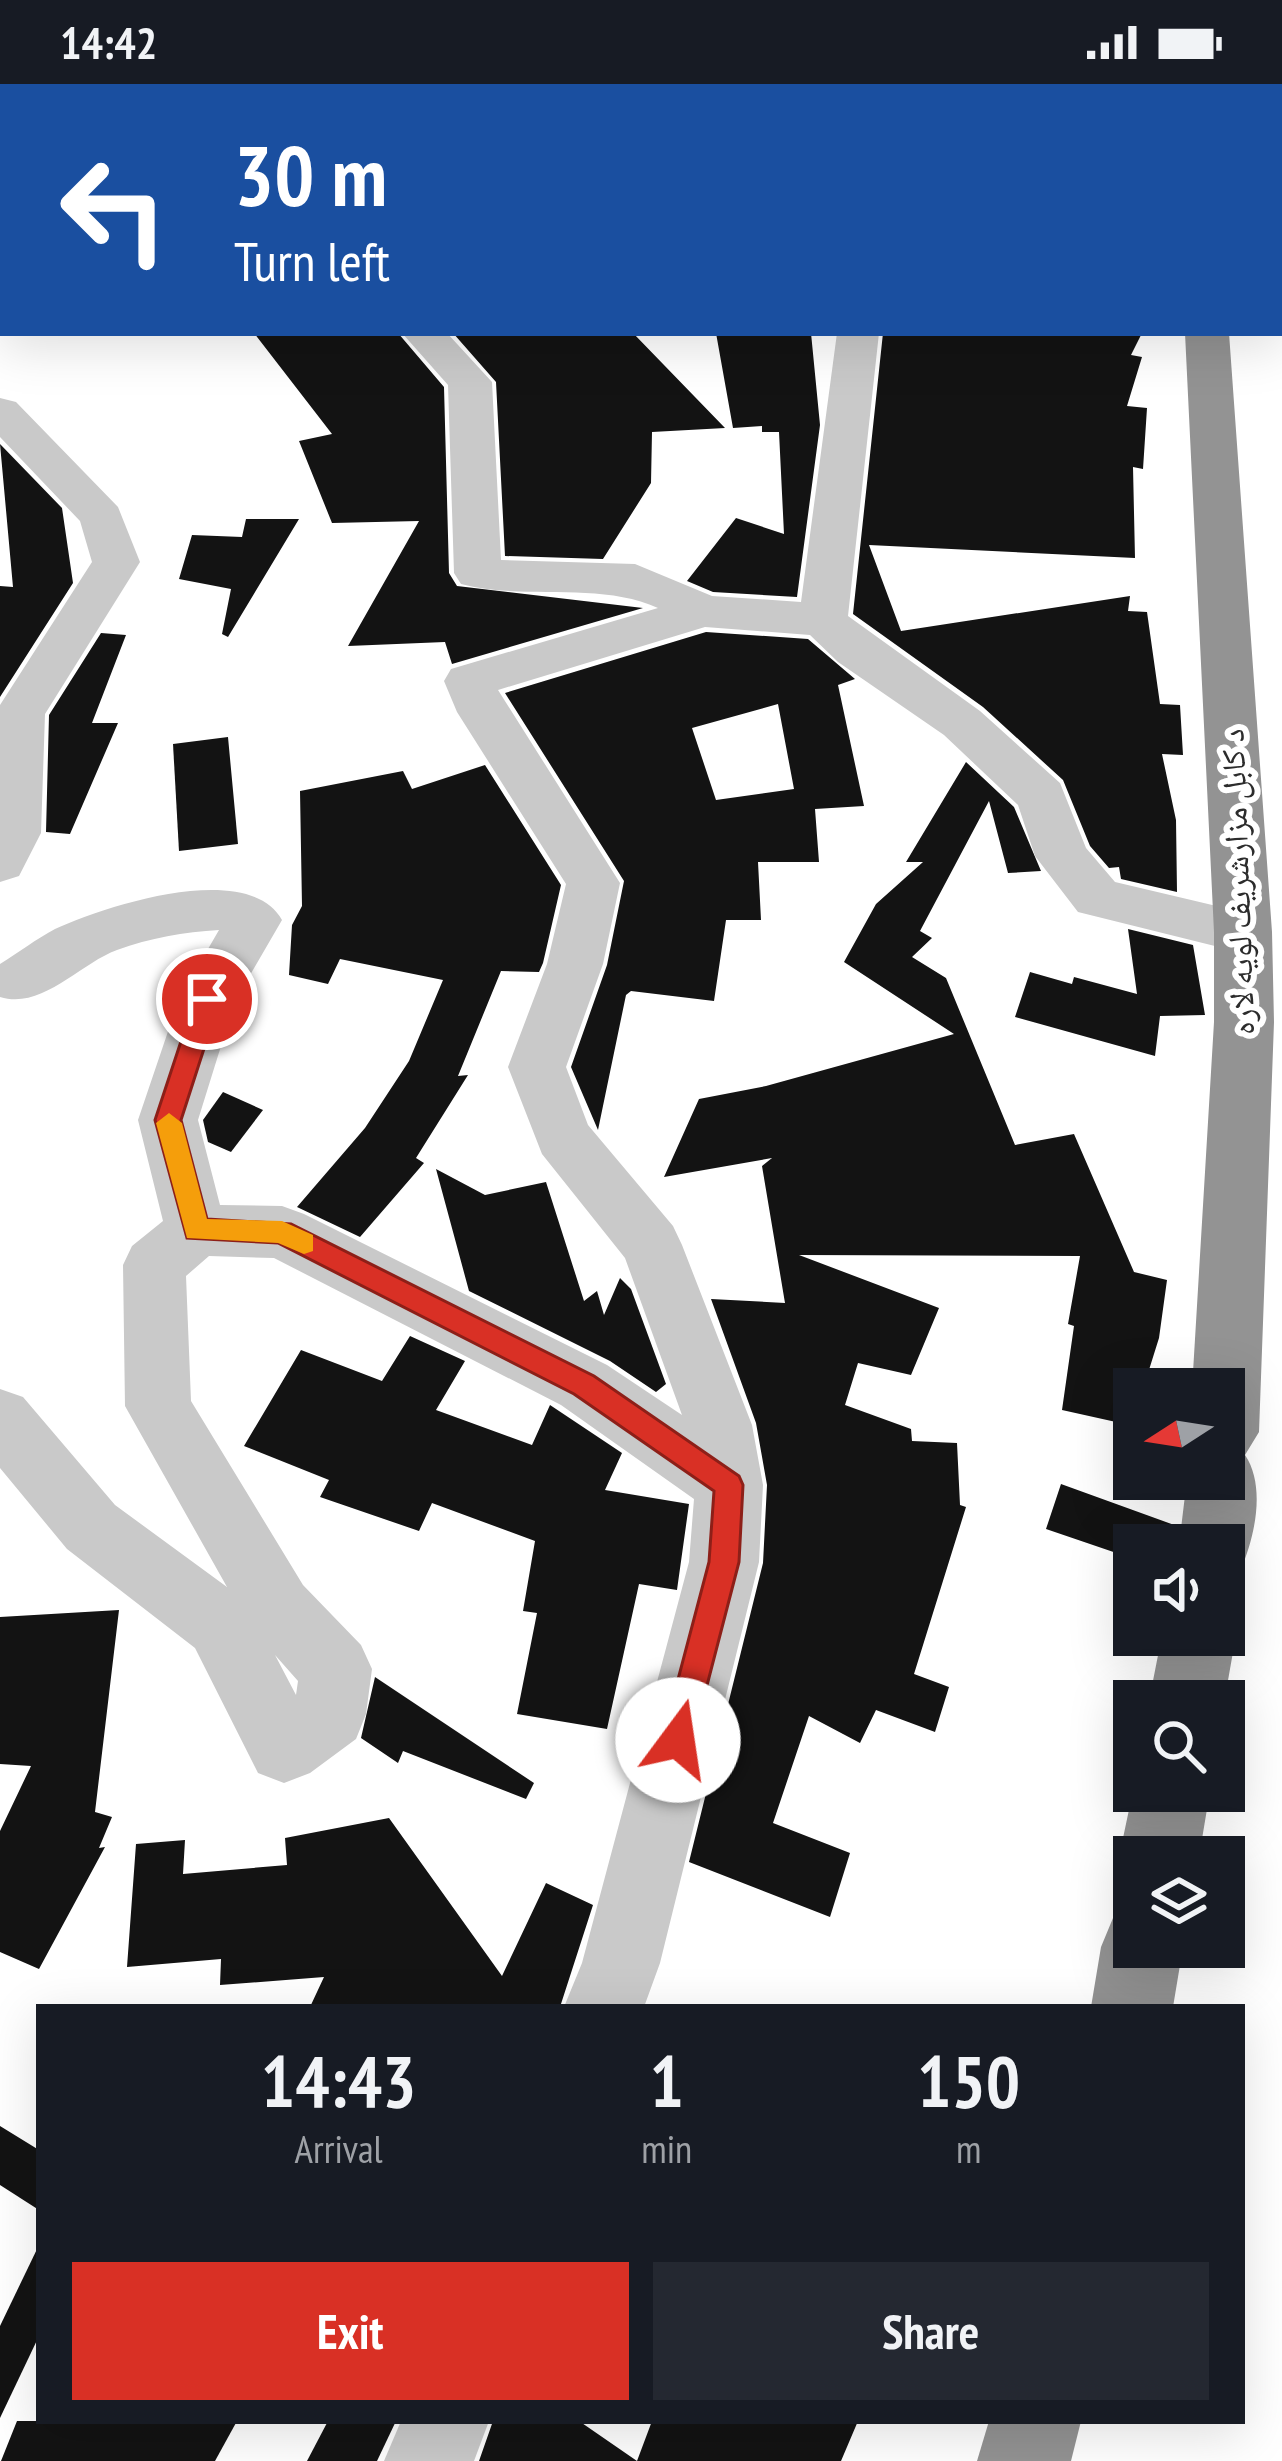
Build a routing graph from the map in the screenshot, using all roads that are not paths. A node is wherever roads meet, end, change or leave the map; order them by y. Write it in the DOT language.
graph roads {
  1 [pos="426,336"];
  2 [pos="858,336"];
  3 [pos="1207,336"];
  4 [pos="0,411"];
  5 [pos="704,610"];
  6 [pos="823,620"];
  7 [pos="10,713"];
  8 [pos="0,862"];
  9 [pos="1243,932"];
  10 [pos="18,981"];
  11 [pos="196,1230"];
  12 [pos="1226,1368"];
  13 [pos="0,1418"];
  14 [pos="729,1485"];
  15 [pos="1138,1968"];
  16 [pos="605,2004"];
  17 [pos="1132,2004"];
  18 [pos="444,2424"];
  19 [pos="1034,2424"];
  20 [pos="429,2461"];
  21 [pos="1024,2461"];
  1 -- 5 [label="street"];
  2 -- 6 [label="street"];
  3 -- 9 [label="highway, د کابل مزارشریف لویه لاره"];
  4 -- 7 [label="street"];
  5 -- 6 [label="street"];
  5 -- 14 [label="street"];
  6 -- 9 [label="street"];
  7 -- 8 [label="street"];
  9 -- 12 [label="highway, د کابل مزارشریف لویه لاره"];
  10 -- 11 [label="street"];
  11 -- 13 [label="street"];
  11 -- 14 [label="street"];
  14 -- 16 [label="street"];
  15 -- 17 [label="highway"];
  18 -- 20 [label="street"];
  19 -- 21 [label="highway"];
}
